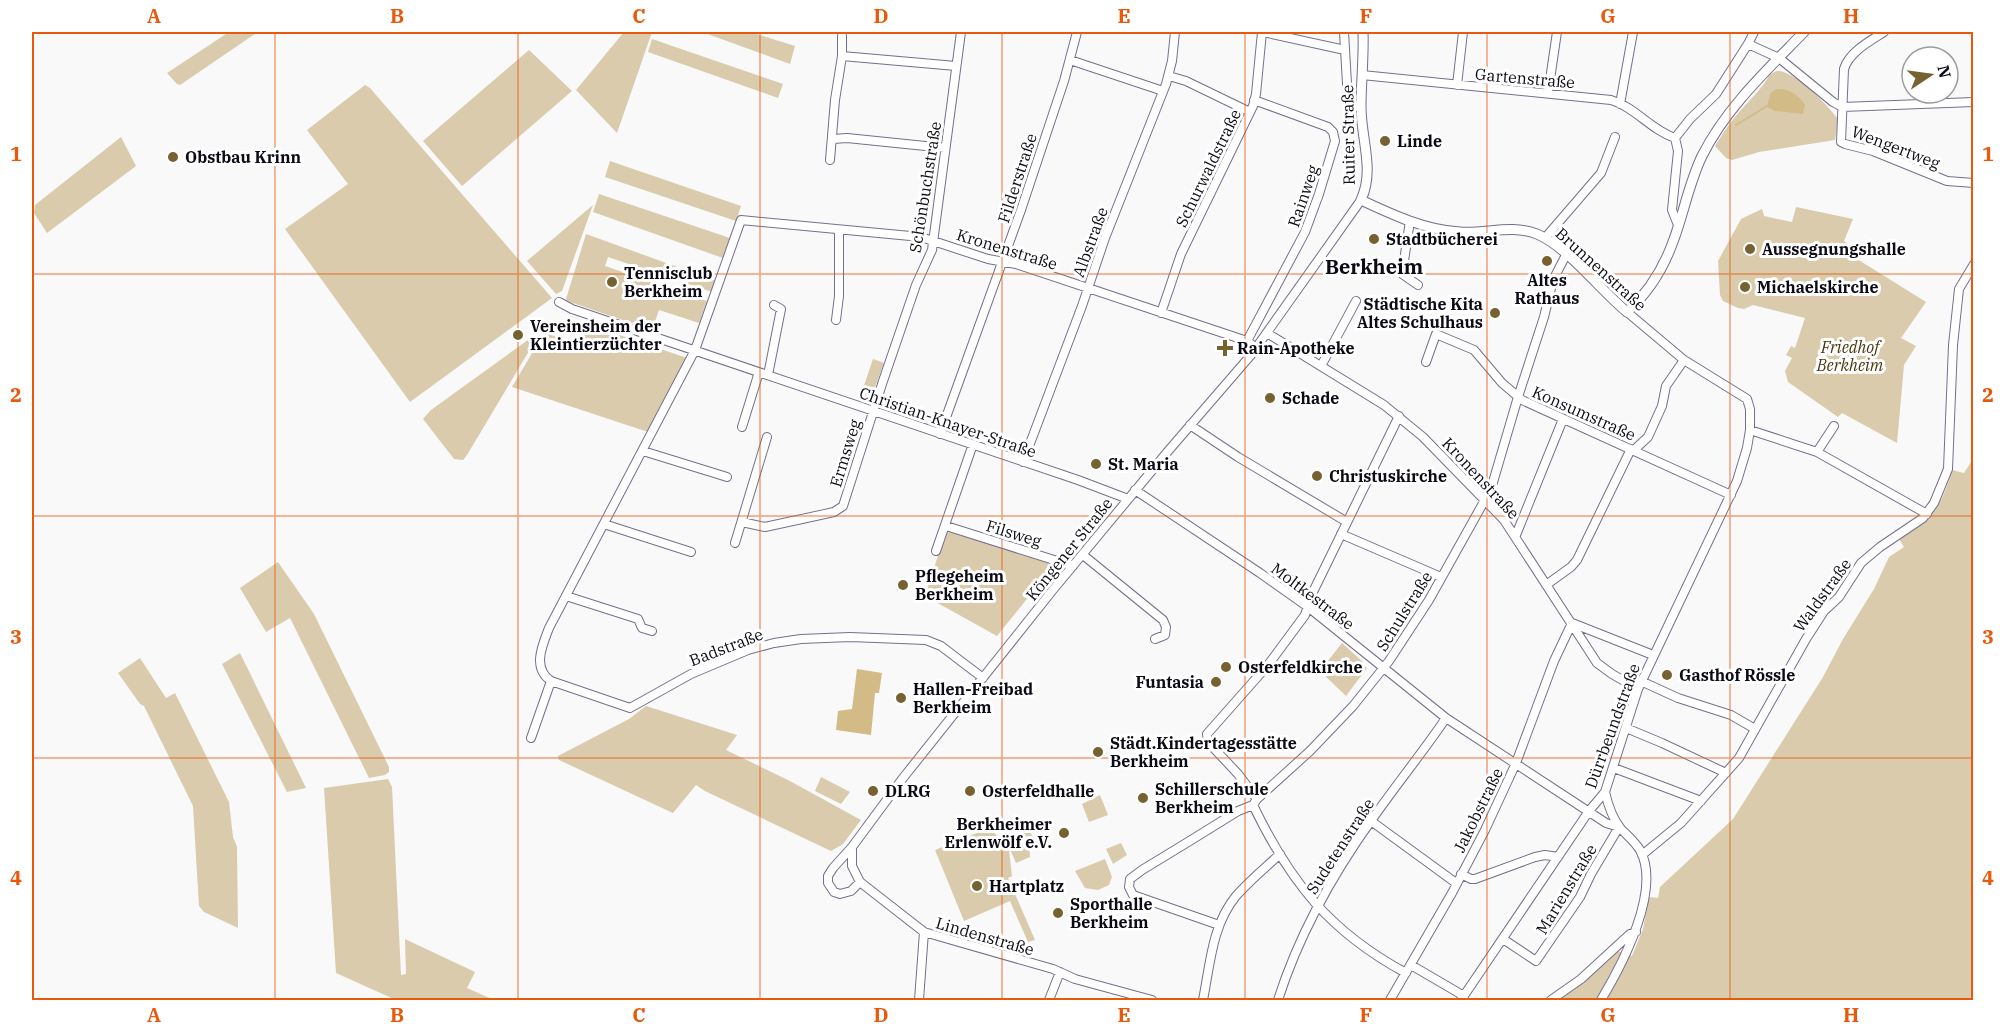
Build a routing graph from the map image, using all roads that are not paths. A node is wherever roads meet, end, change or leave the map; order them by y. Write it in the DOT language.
graph roads {
  1 [pos="961,32"];
  2 [pos="1077,32"];
  3 [pos="1175,32"];
  4 [pos="1263,32"];
  5 [pos="1344,32"];
  6 [pos="1363,32"];
  7 [pos="1463,32"];
  8 [pos="1557,32"];
  9 [pos="1633,32"];
  10 [pos="1754,32"];
  11 [pos="1804,32"];
  12 [pos="1884,32"];
  13 [pos="842,36"];
  14 [pos="1748,44"];
  15 [pos="1345,50"];
  16 [pos="842,56"];
  17 [pos="1779,58"];
  18 [pos="1070,60"];
  19 [pos="956,66"];
  20 [pos="1362,75"];
  21 [pos="1169,76"];
  22 [pos="1457,85"];
  23 [pos="1163,91"];
  24 [pos="1548,93"];
  25 [pos="1254,100"];
  26 [pos="1974,102"];
  27 [pos="1620,104"];
  28 [pos="1360,107"];
  29 [pos="1842,107"];
  30 [pos="1250,112"];
  31 [pos="1615,137"];
  32 [pos="1675,138"];
  33 [pos="833,139"];
  34 [pos="945,148"];
  35 [pos="830,160"];
  36 [pos="1974,183"];
  37 [pos="1361,201"];
  38 [pos="1410,221"];
  39 [pos="1678,225"];
  40 [pos="839,230"];
  41 [pos="1545,238"];
  42 [pos="934,241"];
  43 [pos="1566,255"];
  44 [pos="1003,262"];
  45 [pos="1974,264"];
  46 [pos="1418,285"];
  47 [pos="1087,289"];
  48 [pos="1356,301"];
  49 [pos="559,302"];
  50 [pos="774,304"];
  51 [pos="1627,312"];
  52 [pos="1161,313"];
  53 [pos="836,320"];
  54 [pos="1267,333"];
  55 [pos="1246,342"];
  56 [pos="1256,348"];
  57 [pos="695,350"];
  58 [pos="1684,360"];
  59 [pos="1425,362"];
  60 [pos="1321,366"];
  61 [pos="759,372"];
  62 [pos="768,375"];
  63 [pos="1518,397"];
  64 [pos="1749,403"];
  65 [pos="873,411"];
  66 [pos="1399,416"];
  67 [pos="1563,419"];
  68 [pos="1190,425"];
  69 [pos="1834,426"];
  70 [pos="742,427"];
  71 [pos="1750,430"];
  72 [pos="940,434"];
  73 [pos="767,437"];
  74 [pos="973,444"];
  75 [pos="1632,450"];
  76 [pos="643,451"];
  77 [pos="1817,452"];
  78 [pos="1023,462"];
  79 [pos="727,477"];
  80 [pos="1135,490"];
  81 [pos="1731,495"];
  82 [pos="1128,499"];
  83 [pos="1485,500"];
  84 [pos="1927,514"];
  85 [pos="742,522"];
  86 [pos="1347,522"];
  87 [pos="604,524"];
  88 [pos="946,526"];
  89 [pos="1341,534"];
  90 [pos="1516,536"];
  91 [pos="735,543"];
  92 [pos="936,550"];
  93 [pos="691,552"];
  94 [pos="1083,555"];
  95 [pos="1073,566"];
  96 [pos="1441,577"];
  97 [pos="1546,585"];
  98 [pos="566,596"];
  99 [pos="1308,607"];
  100 [pos="1572,624"];
  101 [pos="652,631"];
  102 [pos="1155,639"];
  103 [pos="1653,655"];
  104 [pos="1383,669"];
  105 [pos="983,678"];
  106 [pos="551,681"];
  107 [pos="1640,685"];
  108 [pos="1446,718"];
  109 [pos="1626,728"];
  110 [pos="1755,729"];
  111 [pos="531,738"];
  112 [pos="1516,763"];
  113 [pos="1614,768"];
  114 [pos="1726,774"];
  115 [pos="1605,792"];
  116 [pos="1701,801"];
  117 [pos="1255,802"];
  118 [pos="1589,811"];
  119 [pos="1371,821"];
  120 [pos="1619,827"];
  121 [pos="852,847"];
  122 [pos="1280,854"];
  123 [pos="1642,855"];
  124 [pos="1558,857"];
  125 [pos="1461,874"];
  126 [pos="860,882"];
  127 [pos="1456,883"];
  128 [pos="1317,906"];
  129 [pos="1219,925"];
  130 [pos="924,932"];
  131 [pos="1636,932"];
  132 [pos="1503,939"];
  133 [pos="1411,964"];
  134 [pos="1060,972"];
  135 [pos="1406,973"];
  136 [pos="1462,998"];
  137 [pos="919,1000"];
  138 [pos="1049,1000"];
  139 [pos="1152,1000"];
  140 [pos="1203,1000"];
  141 [pos="1278,1000"];
  142 [pos="1390,1000"];
  143 [pos="1551,1000"];
  144 [pos="1601,1000"];
  1 -- 19 [label="street, Schönbuchstraße"];
  2 -- 18 [label="street, Filderstraße"];
  3 -- 21 [label="street, Albstraße"];
  4 -- 15 [label="street"];
  4 -- 25 [label="street, Schurwaldstraße"];
  5 -- 15 [label="street"];
  6 -- 20 [label="street, Ruiter Straße"];
  7 -- 22 [label="street"];
  8 -- 24 [label="street"];
  9 -- 27 [label="street"];
  10 -- 14 [label="street"];
  11 -- 17 [label="street"];
  12 -- 29 [label="street"];
  13 -- 16 [label="street"];
  14 -- 17 [label="street"];
  14 -- 32 [label="street"];
  15 -- 28 [label="street"];
  16 -- 19 [label="street"];
  16 -- 33 [label="street"];
  17 -- 29 [label="street"];
  17 -- 39 [label="street"];
  18 -- 23 [label="street"];
  18 -- 44 [label="street, Filderstraße"];
  19 -- 34 [label="street, Schönbuchstraße"];
  20 -- 22 [label="street, Gartenstraße"];
  20 -- 28 [label="street, Ruiter Straße"];
  21 -- 23 [label="street, Albstraße"];
  21 -- 30 [label="street"];
  22 -- 24 [label="street, Gartenstraße"];
  23 -- 47 [label="street, Albstraße"];
  24 -- 27 [label="street, Gartenstraße"];
  25 -- 30 [label="street, Schurwaldstraße"];
  25 -- 55 [label="street, Rainweg"];
  26 -- 29 [label="street"];
  27 -- 32 [label="street, Gartenstraße"];
  28 -- 37 [label="street, Ruiter Straße"];
  29 -- 36 [label="street, Wengertweg"];
  30 -- 52 [label="street, Schurwaldstraße"];
  31 -- 41 [label="street"];
  32 -- 39 [label="street"];
  33 -- 34 [label="street"];
  33 -- 35 [label="street"];
  34 -- 42 [label="street, Schönbuchstraße"];
  37 -- 38 [label="street, Brunnenstraße"];
  37 -- 54 [label="street, Köngener Straße"];
  38 -- 41 [label="street, Brunnenstraße"];
  38 -- 46 [label="street"];
  39 -- 51 [label="street"];
  40 -- 42 [label="street, Kronenstraße"];
  40 -- 53 [label="street"];
  40 -- 57 [label="street, Kronenstraße"];
  41 -- 43 [label="street, Brunnenstraße"];
  42 -- 44 [label="street, Kronenstraße"];
  42 -- 65 [label="street, Schönbuchstraße"];
  43 -- 51 [label="street, Brunnenstraße"];
  43 -- 63 [label="street, Schulstraße"];
  44 -- 47 [label="street, Kronenstraße"];
  44 -- 72 [label="street, Filderstraße"];
  45 -- 84 [label="street, Waldstraße"];
  47 -- 52 [label="street, Kronenstraße"];
  47 -- 78 [label="street, Albstraße"];
  48 -- 60 [label="street"];
  49 -- 57 [label="street, Christian-Knayer-Straße"];
  50 -- 62 [label="street"];
  51 -- 58 [label="street, Brunnenstraße"];
  52 -- 55 [label="street, Kronenstraße"];
  54 -- 56 [label="street, Köngener Straße"];
  54 -- 60 [label="street, Kronenstraße"];
  55 -- 56 [label="street, Kronenstraße"];
  56 -- 68 [label="street, Köngener Straße"];
  57 -- 61 [label="street, Christian-Knayer-Straße"];
  57 -- 76 [label="street"];
  58 -- 64 [label="street, Brunnenstraße"];
  58 -- 75 [label="street"];
  59 -- 63 [label="street, Konsumstraße"];
  60 -- 66 [label="street, Kronenstraße"];
  61 -- 62 [label="street, Christian-Knayer-Straße"];
  61 -- 70 [label="street"];
  62 -- 65 [label="street, Christian-Knayer-Straße"];
  63 -- 67 [label="street, Konsumstraße"];
  63 -- 83 [label="street, Schulstraße"];
  64 -- 71 [label="street, Dürrbeundstraße"];
  65 -- 72 [label="street, Christian-Knayer-Straße"];
  65 -- 85 [label="street, Ermsweg"];
  66 -- 83 [label="street, Kronenstraße"];
  66 -- 86 [label="street"];
  67 -- 75 [label="street, Konsumstraße"];
  67 -- 90 [label="street"];
  68 -- 80 [label="street, Köngener Straße"];
  68 -- 86 [label="street"];
  69 -- 77 [label="street"];
  71 -- 77 [label="street"];
  71 -- 81 [label="street, Dürrbeundstraße"];
  72 -- 74 [label="street, Christian-Knayer-Straße"];
  73 -- 85 [label="street"];
  74 -- 78 [label="street, Christian-Knayer-Straße"];
  74 -- 88 [label="street"];
  75 -- 81 [label="street, Konsumstraße"];
  75 -- 97 [label="street"];
  76 -- 79 [label="street"];
  76 -- 87 [label="street"];
  77 -- 84 [label="street"];
  78 -- 82 [label="street, Christian-Knayer-Straße"];
  80 -- 82 [label="street, Köngener Straße"];
  80 -- 99 [label="street, Moltkestraße"];
  81 -- 103 [label="street, Dürrbeundstraße"];
  82 -- 94 [label="street, Köngener Straße"];
  83 -- 90 [label="street, Kronenstraße"];
  83 -- 96 [label="street, Schulstraße"];
  84 -- 110 [label="street, Waldstraße"];
  85 -- 91 [label="street"];
  86 -- 89 [label="street"];
  87 -- 93 [label="street"];
  87 -- 98 [label="street"];
  88 -- 92 [label="street"];
  88 -- 95 [label="street, Filsweg"];
  89 -- 96 [label="street"];
  89 -- 99 [label="street"];
  90 -- 97 [label="street, Kronenstraße"];
  94 -- 95 [label="street, Köngener Straße"];
  94 -- 102 [label="street"];
  95 -- 105 [label="street, Köngener Straße"];
  96 -- 104 [label="street, Schulstraße"];
  97 -- 100 [label="street, Kronenstraße"];
  98 -- 101 [label="street"];
  98 -- 106 [label="street"];
  99 -- 104 [label="street, Moltkestraße"];
  99 -- 117 [label="street"];
  100 -- 103 [label="street"];
  100 -- 107 [label="street, Kronenstraße"];
  100 -- 112 [label="street, Jakobstraße"];
  103 -- 107 [label="street, Dürrbeundstraße"];
  104 -- 108 [label="street, Moltkestraße"];
  104 -- 117 [label="street, Schulstraße"];
  105 -- 106 [label="street, Badstraße"];
  105 -- 121 [label="street, Köngener Straße"];
  106 -- 111 [label="street"];
  107 -- 109 [label="street, Dürrbeundstraße"];
  107 -- 110 [label="street, Kronenstraße"];
  108 -- 112 [label="street, Moltkestraße"];
  108 -- 119 [label="street, Sudetenstraße"];
  109 -- 113 [label="street, Dürrbeundstraße"];
  109 -- 114 [label="street"];
  110 -- 114 [label="street, Waldstraße"];
  112 -- 118 [label="street, Moltkestraße"];
  112 -- 125 [label="street, Jakobstraße"];
  113 -- 115 [label="street, Dürrbeundstraße"];
  113 -- 116 [label="street"];
  114 -- 116 [label="street, Waldstraße"];
  115 -- 118 [label="street, Dürrbeundstraße"];
  115 -- 120 [label="street"];
  116 -- 123 [label="street, Waldstraße"];
  117 -- 122 [label="street"];
  117 -- 129 [label="street, Schulstraße"];
  118 -- 120 [label="street, Moltkestraße"];
  118 -- 124 [label="street, Dürrbeundstraße"];
  119 -- 127 [label="street"];
  119 -- 128 [label="street, Sudetenstraße"];
  120 -- 123 [label="street"];
  120 -- 132 [label="street, Marienstraße"];
  121 -- 126 [label="street"];
  121 -- 126 [label="street, Köngener Straße"];
  122 -- 128 [label="street"];
  122 -- 129 [label="street"];
  123 -- 131 [label="street"];
  124 -- 125 [label="street"];
  124 -- 132 [label="street, Dürrbeundstraße"];
  125 -- 127 [label="street, Jakobstraße"];
  126 -- 130 [label="street, Lindenstraße"];
  127 -- 133 [label="street, Jakobstraße"];
  128 -- 135 [label="street"];
  128 -- 141 [label="street, Sudetenstraße"];
  129 -- 140 [label="street"];
  130 -- 134 [label="street, Lindenstraße"];
  130 -- 137 [label="street"];
  131 -- 143 [label="street"];
  131 -- 144 [label="street"];
  132 -- 136 [label="street, Dürrbeundstraße"];
  133 -- 135 [label="street, Jakobstraße"];
  133 -- 136 [label="street"];
  134 -- 138 [label="street"];
  134 -- 139 [label="street, Lindenstraße"];
  135 -- 142 [label="street, Jakobstraße"];
}
